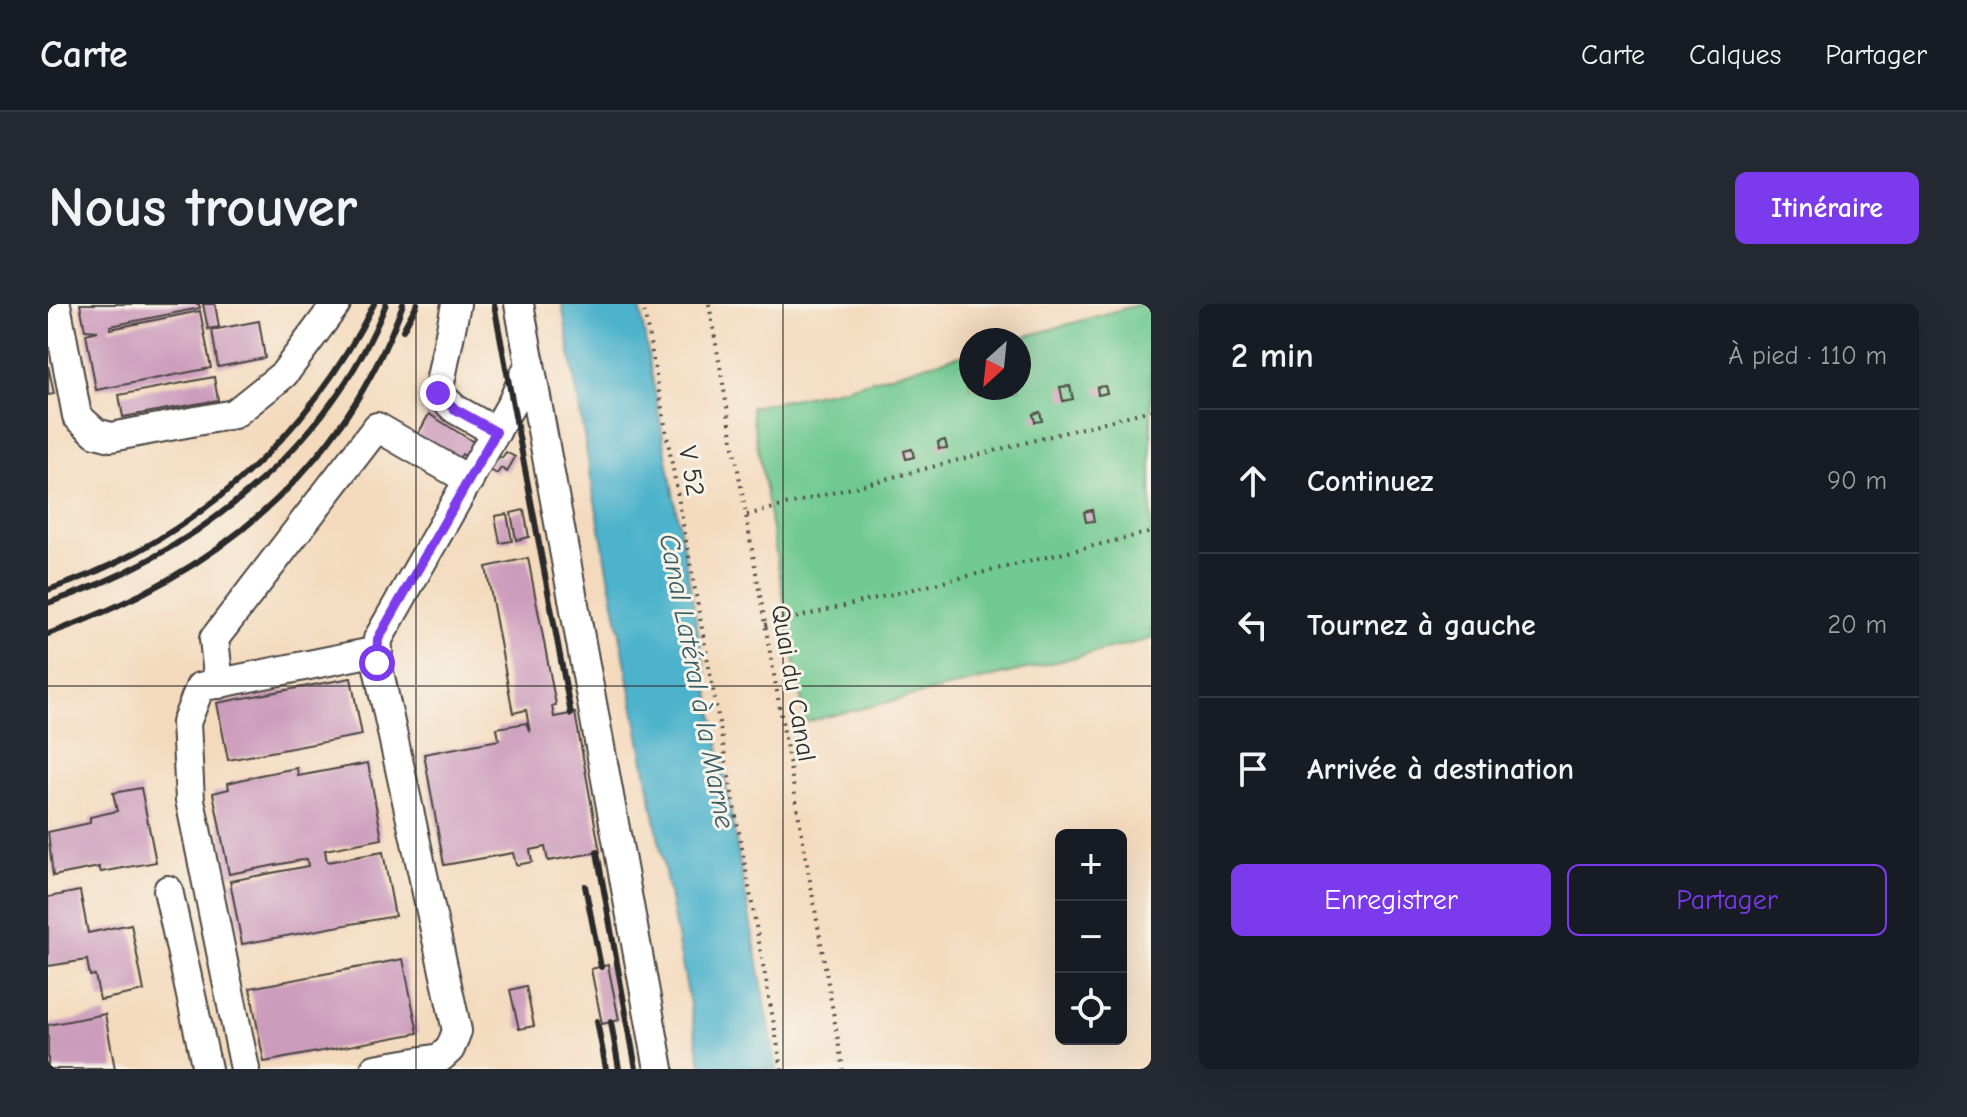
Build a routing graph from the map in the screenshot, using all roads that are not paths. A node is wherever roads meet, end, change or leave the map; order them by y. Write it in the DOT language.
graph roads {
  1 [pos="56,304"];
  2 [pos="336,304"];
  3 [pos="456,304"];
  4 [pos="519,304"];
  5 [pos="530,363"];
  6 [pos="496,432"];
  7 [pos="469,480"];
  8 [pos="378,651"];
  9 [pos="219,684"];
  10 [pos="168,890"];
  11 [pos="207,1069"];
  12 [pos="245,1069"];
  13 [pos="375,1069"];
  14 [pos="659,1069"];
  1 -- 2 [label="lane"];
  3 -- 6 [label="lane"];
  4 -- 5 [label="lane"];
  5 -- 6 [label="lane"];
  5 -- 14 [label="lane"];
  6 -- 7 [label="lane"];
  7 -- 8 [label="lane"];
  7 -- 9 [label="lane"];
  8 -- 9 [label="lane"];
  8 -- 13 [label="lane"];
  9 -- 12 [label="lane"];
  10 -- 11 [label="lane"];
}
